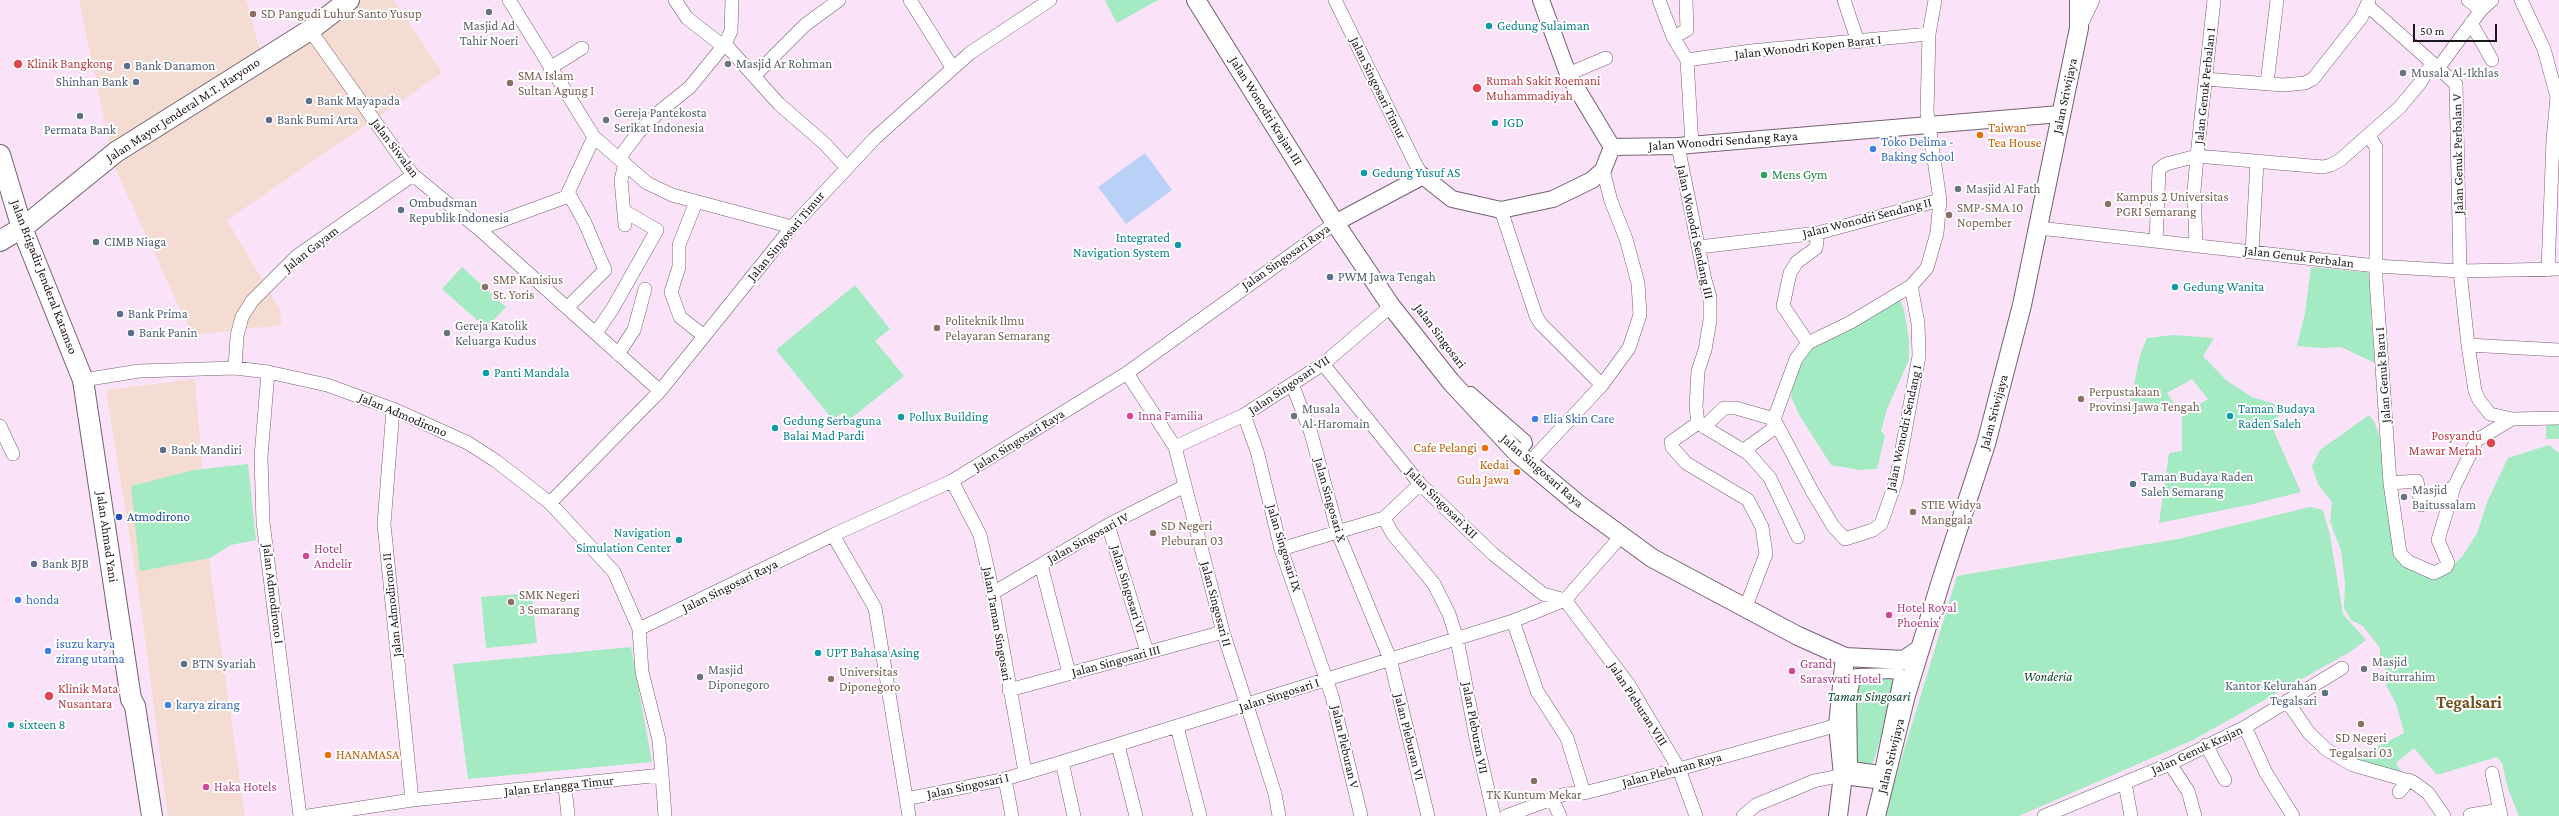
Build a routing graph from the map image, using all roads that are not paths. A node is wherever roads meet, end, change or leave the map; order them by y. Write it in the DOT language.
graph roads {
  1 [pos="349,0"];
  2 [pos="509,0"];
  3 [pos="675,0"];
  4 [pos="732,0"];
  5 [pos="838,0"];
  6 [pos="910,0"];
  7 [pos="1050,0"];
  8 [pos="1196,0"];
  9 [pos="1335,0"];
  10 [pos="1541,0"];
  11 [pos="1659,0"];
  12 [pos="1686,0"];
  13 [pos="1844,0"];
  14 [pos="1935,0"];
  15 [pos="2079,0"];
  16 [pos="2093,0"];
  17 [pos="2214,0"];
  18 [pos="2277,0"];
  19 [pos="2468,0"];
  20 [pos="2492,0"];
  21 [pos="2521,0"];
  22 [pos="2368,2"];
  23 [pos="2482,5"];
  24 [pos="2471,23"];
  25 [pos="2079,28"];
  26 [pos="310,30"];
  27 [pos="1929,34"];
  28 [pos="1673,37"];
  29 [pos="1858,42"];
  30 [pos="724,45"];
  31 [pos="582,48"];
  32 [pos="1606,58"];
  33 [pos="1687,60"];
  34 [pos="2492,60"];
  35 [pos="2435,65"];
  36 [pos="952,67"];
  37 [pos="550,68"];
  38 [pos="1568,74"];
  39 [pos="756,75"];
  40 [pos="2206,79"];
  41 [pos="2267,83"];
  42 [pos="2558,96"];
  43 [pos="2060,114"];
  44 [pos="1929,124"];
  45 [pos="594,138"];
  46 [pos="2371,139"];
  47 [pos="1612,146"];
  48 [pos="1685,146"];
  49 [pos="0,155"];
  50 [pos="2197,156"];
  51 [pos="622,160"];
  52 [pos="2256,162"];
  53 [pos="846,167"];
  54 [pos="1602,170"];
  55 [pos="413,175"];
  56 [pos="1423,176"];
  57 [pos="569,194"];
  58 [pos="1940,200"];
  59 [pos="696,202"];
  60 [pos="1501,210"];
  61 [pos="624,212"];
  62 [pos="1336,224"];
  63 [pos="625,225"];
  64 [pos="792,226"];
  65 [pos="22,228"];
  66 [pos="2039,228"];
  67 [pos="479,229"];
  68 [pos="1818,233"];
  69 [pos="0,241"];
  70 [pos="2156,241"];
  71 [pos="2196,246"];
  72 [pos="1699,247"];
  73 [pos="2252,252"];
  74 [pos="2376,266"];
  75 [pos="2554,269"];
  76 [pos="2460,271"];
  77 [pos="1911,286"];
  78 [pos="645,289"];
  79 [pos="1391,306"];
  80 [pos="567,308"];
  81 [pos="596,333"];
  82 [pos="704,336"];
  83 [pos="1808,343"];
  84 [pos="2468,345"];
  85 [pos="2559,350"];
  86 [pos="618,354"];
  87 [pos="1323,364"];
  88 [pos="236,368"];
  89 [pos="268,372"];
  90 [pos="1127,373"];
  91 [pos="82,378"];
  92 [pos="1292,384"];
  93 [pos="1602,385"];
  94 [pos="660,391"];
  95 [pos="393,409"];
  96 [pos="1244,415"];
  97 [pos="2559,418"];
  98 [pos="1774,419"];
  99 [pos="2512,419"];
  100 [pos="1701,425"];
  101 [pos="0,426"];
  102 [pos="1175,448"];
  103 [pos="1744,450"];
  104 [pos="13,454"];
  105 [pos="1523,458"];
  106 [pos="952,481"];
  107 [pos="2390,483"];
  108 [pos="1420,484"];
  109 [pos="1185,486"];
  110 [pos="2454,487"];
  111 [pos="550,503"];
  112 [pos="1384,518"];
  113 [pos="1108,526"];
  114 [pos="1338,534"];
  115 [pos="833,535"];
  116 [pos="1622,535"];
  117 [pos="1798,537"];
  118 [pos="1281,549"];
  119 [pos="1041,565"];
  120 [pos="993,593"];
  121 [pos="1565,600"];
  122 [pos="1745,609"];
  123 [pos="1513,621"];
  124 [pos="639,629"];
  125 [pos="1223,632"];
  126 [pos="1458,639"];
  127 [pos="1147,652"];
  128 [pos="1845,657"];
  129 [pos="1390,659"];
  130 [pos="1909,664"];
  131 [pos="2342,668"];
  132 [pos="1069,673"];
  133 [pos="1856,674"];
  134 [pos="1327,679"];
  135 [pos="1009,690"];
  136 [pos="131,699"];
  137 [pos="2287,701"];
  138 [pos="1248,706"];
  139 [pos="1838,725"];
  140 [pos="1177,727"];
  141 [pos="2245,728"];
  142 [pos="1118,745"];
  143 [pos="2206,745"];
  144 [pos="1062,762"];
  145 [pos="2170,764"];
  146 [pos="1679,769"];
  147 [pos="1025,772"];
  148 [pos="2492,773"];
  149 [pos="662,775"];
  150 [pos="1843,775"];
  151 [pos="1005,779"];
  152 [pos="1884,780"];
  153 [pos="2225,780"];
  154 [pos="2409,780"];
  155 [pos="2125,783"];
  156 [pos="565,786"];
  157 [pos="1584,792"];
  158 [pos="2399,792"];
  159 [pos="1552,798"];
  160 [pos="906,799"];
  161 [pos="412,800"];
  162 [pos="2062,813"];
  163 [pos="2500,813"];
  164 [pos="2440,814"];
  165 [pos="2470,815"];
  166 [pos="144,816"];
  167 [pos="152,816"];
  168 [pos="300,816"];
  169 [pos="308,816"];
  170 [pos="568,816"];
  171 [pos="665,816"];
  172 [pos="909,816"];
  173 [pos="1012,816"];
  174 [pos="1074,816"];
  175 [pos="1136,816"];
  176 [pos="1200,816"];
  177 [pos="1279,816"];
  178 [pos="1361,816"];
  179 [pos="1428,816"];
  180 [pos="1494,816"];
  181 [pos="1506,816"];
  182 [pos="1560,816"];
  183 [pos="1696,816"];
  184 [pos="1743,816"];
  185 [pos="1838,816"];
  186 [pos="1876,816"];
  187 [pos="2044,816"];
  188 [pos="2131,816"];
  189 [pos="2195,816"];
  190 [pos="2292,816"];
  1 -- 26 [label="main road, Jalan Mayor Jenderal M.T. Haryono"];
  2 -- 37 [label="street"];
  3 -- 30 [label="street"];
  4 -- 30 [label="street"];
  5 -- 39 [label="street"];
  6 -- 36 [label="street"];
  7 -- 36 [label="street, Jalan Singosari Timur"];
  8 -- 62 [label="main road, Jalan Wonodri Krajan III"];
  9 -- 56 [label="street, Jalan Singosari Timur"];
  10 -- 38 [label="street"];
  11 -- 28 [label="street"];
  12 -- 28 [label="street"];
  13 -- 29 [label="street"];
  14 -- 27 [label="street"];
  15 -- 25 [label="main road, Jalan Sriwijaya"];
  16 -- 25 [label="street"];
  17 -- 40 [label="street, Jalan Genuk Perbalan I"];
  18 -- 41 [label="street"];
  19 -- 23 [label="street"];
  20 -- 23 [label="street"];
  21 -- 42 [label="street"];
  22 -- 35 [label="street, Jalan Genuk Perbalan V"];
  22 -- 41 [label="street"];
  23 -- 24 [label="street"];
  24 -- 34 [label="street"];
  24 -- 35 [label="street"];
  25 -- 43 [label="main road, Jalan Sriwijaya"];
  26 -- 55 [label="street, Jalan Siwalan"];
  26 -- 65 [label="main road, Jalan Mayor Jenderal M.T. Haryono"];
  27 -- 29 [label="street, Jalan Wonodri Kopen Barat I"];
  27 -- 44 [label="street"];
  28 -- 33 [label="street"];
  29 -- 33 [label="street, Jalan Wonodri Kopen Barat I"];
  30 -- 39 [label="street"];
  30 -- 51 [label="street"];
  31 -- 37 [label="street"];
  32 -- 38 [label="street"];
  33 -- 48 [label="street, Jalan Wonodri Sendang III"];
  35 -- 46 [label="street"];
  35 -- 76 [label="street, Jalan Genuk Perbalan V"];
  36 -- 53 [label="street, Jalan Singosari Timur"];
  37 -- 45 [label="street"];
  38 -- 47 [label="street"];
  39 -- 53 [label="street"];
  40 -- 41 [label="street"];
  40 -- 50 [label="street, Jalan Genuk Perbalan I"];
  42 -- 75 [label="street"];
  43 -- 44 [label="street, Jalan Wonodri Sendang Raya"];
  43 -- 66 [label="main road, Jalan Sriwijaya"];
  44 -- 48 [label="street, Jalan Wonodri Sendang Raya"];
  44 -- 58 [label="street"];
  45 -- 51 [label="street"];
  45 -- 57 [label="street"];
  46 -- 52 [label="street"];
  46 -- 74 [label="street, Jalan Genuk Baru I"];
  47 -- 48 [label="street, Jalan Wonodri Sendang Raya"];
  47 -- 54 [label="street"];
  48 -- 72 [label="street, Jalan Wonodri Sendang III"];
  49 -- 65 [label="main road, Jalan Brigadir Jenderal Katamso"];
  50 -- 52 [label="street"];
  50 -- 70 [label="street, Jalan Genuk Perbalan I"];
  50 -- 71 [label="street"];
  51 -- 59 [label="street"];
  51 -- 61 [label="street"];
  52 -- 73 [label="street"];
  53 -- 64 [label="street, Jalan Singosari Timur"];
  54 -- 60 [label="street"];
  54 -- 93 [label="street"];
  55 -- 67 [label="street, Jalan Siwalan"];
  55 -- 88 [label="street, Jalan Gayam"];
  56 -- 60 [label="street"];
  56 -- 62 [label="street"];
  57 -- 67 [label="street"];
  57 -- 80 [label="street"];
  58 -- 68 [label="street, Jalan Wonodri Sendang II"];
  58 -- 77 [label="street"];
  59 -- 64 [label="street"];
  59 -- 82 [label="street"];
  60 -- 93 [label="street"];
  61 -- 63 [label="street"];
  61 -- 81 [label="street"];
  62 -- 79 [label="main road, Jalan Singosari Raya"];
  62 -- 90 [label="street, Jalan Singosari Raya"];
  62 -- 105 [label="street, Jalan Singosari"];
  64 -- 82 [label="street, Jalan Singosari Timur"];
  65 -- 69 [label="main road, Jalan Mayor Jenderal M.T. Haryono"];
  65 -- 91 [label="main road, Jalan Brigadir Jenderal Katamso"];
  66 -- 70 [label="street, Jalan Genuk Perbalan"];
  66 -- 130 [label="main road, Jalan Sriwijaya"];
  67 -- 80 [label="street, Jalan Siwalan"];
  68 -- 72 [label="street, Jalan Wonodri Sendang II"];
  68 -- 83 [label="street"];
  70 -- 71 [label="street, Jalan Genuk Perbalan"];
  71 -- 73 [label="street, Jalan Genuk Perbalan"];
  72 -- 100 [label="street, Jalan Wonodri Sendang III"];
  73 -- 74 [label="street, Jalan Genuk Perbalan"];
  74 -- 76 [label="street, Jalan Genuk Perbalan"];
  74 -- 107 [label="street, Jalan Genuk Baru I"];
  75 -- 76 [label="street, Jalan Genuk Perbalan"];
  76 -- 84 [label="street, Jalan Genuk Perbalan V"];
  77 -- 83 [label="street"];
  77 -- 98 [label="street, Jalan Wonodri Sendang I"];
  78 -- 86 [label="street"];
  79 -- 87 [label="street, Jalan Singosari VII"];
  79 -- 105 [label="main road, Jalan Singosari Raya"];
  80 -- 81 [label="street, Jalan Siwalan"];
  81 -- 86 [label="street, Jalan Siwalan"];
  82 -- 94 [label="street, Jalan Singosari Timur"];
  83 -- 98 [label="street"];
  84 -- 85 [label="street"];
  84 -- 99 [label="street, Jalan Genuk Perbalan V"];
  86 -- 94 [label="street, Jalan Siwalan"];
  87 -- 92 [label="street, Jalan Singosari VII"];
  87 -- 108 [label="street, Jalan Singosari XII"];
  88 -- 89 [label="street, Jalan Admodirono"];
  88 -- 91 [label="street, Jalan Admodirono"];
  89 -- 95 [label="street, Jalan Admodirono"];
  89 -- 168 [label="street, Jalan Admodirono I"];
  90 -- 102 [label="street, Jalan Singosari II"];
  90 -- 106 [label="street, Jalan Singosari Raya"];
  91 -- 136 [label="main road, Jalan Ahmad Yani"];
  92 -- 96 [label="street, Jalan Singosari VII"];
  92 -- 114 [label="street, Jalan Singosari X"];
  93 -- 105 [label="street"];
  94 -- 111 [label="street, Jalan Singosari Timur"];
  95 -- 111 [label="street, Jalan Admodirono"];
  95 -- 161 [label="street, Jalan Admodirono II"];
  96 -- 102 [label="street, Jalan Singosari VII"];
  96 -- 118 [label="street, Jalan Singosari IX"];
  97 -- 99 [label="street, Jalan Genuk Perbalan V"];
  98 -- 100 [label="street"];
  98 -- 103 [label="street"];
  99 -- 110 [label="street"];
  100 -- 103 [label="street"];
  100 -- 122 [label="street"];
  101 -- 104 [label="street"];
  102 -- 109 [label="street, Jalan Singosari II"];
  103 -- 117 [label="street"];
  105 -- 116 [label="main road, Jalan Singosari Raya"];
  106 -- 115 [label="street, Jalan Singosari Raya"];
  106 -- 120 [label="street, Jalan Taman Singosari"];
  107 -- 110 [label="street"];
  107 -- 110 [label="street, Jalan Genuk Baru I"];
  108 -- 112 [label="street"];
  108 -- 121 [label="street, Jalan Singosari XII"];
  109 -- 113 [label="street, Jalan Singosari IV"];
  109 -- 125 [label="street, Jalan Singosari II"];
  111 -- 124 [label="street, Jalan Admodirono"];
  112 -- 114 [label="street"];
  112 -- 126 [label="street, Jalan Pleburan VII"];
  113 -- 119 [label="street, Jalan Singosari IV"];
  113 -- 127 [label="street, Jalan Singosari VI"];
  114 -- 118 [label="street"];
  114 -- 129 [label="street, Jalan Singosari X"];
  115 -- 124 [label="street, Jalan Singosari Raya"];
  115 -- 160 [label="street"];
  116 -- 121 [label="street, Jalan Singosari I"];
  116 -- 122 [label="main road, Jalan Singosari Raya"];
  118 -- 134 [label="street, Jalan Singosari IX"];
  119 -- 120 [label="street, Jalan Singosari IV"];
  119 -- 132 [label="street"];
  120 -- 135 [label="street, Jalan Taman Singosari"];
  121 -- 123 [label="street, Jalan Singosari I"];
  121 -- 146 [label="street, Jalan Pleburan VIII"];
  122 -- 128 [label="main road, Jalan Singosari Raya"];
  123 -- 126 [label="street, Jalan Singosari I"];
  123 -- 157 [label="street"];
  124 -- 149 [label="street"];
  125 -- 127 [label="street, Jalan Singosari III"];
  125 -- 138 [label="street, Jalan Singosari II"];
  126 -- 129 [label="street, Jalan Singosari I"];
  126 -- 180 [label="street, Jalan Pleburan VII"];
  127 -- 132 [label="street, Jalan Singosari III"];
  128 -- 130 [label="main road, Jalan Singosari Raya"];
  128 -- 139 [label="main road"];
  129 -- 134 [label="street, Jalan Singosari I"];
  129 -- 179 [label="street, Jalan Pleburan VI"];
  130 -- 152 [label="main road, Jalan Sriwijaya"];
  131 -- 137 [label="street, Jalan Genuk Krajan"];
  132 -- 135 [label="street, Jalan Singosari III"];
  133 -- 133 [label="street"];
  134 -- 138 [label="street, Jalan Singosari I"];
  134 -- 178 [label="street, Jalan Pleburan V"];
  135 -- 147 [label="street, Jalan Taman Singosari"];
  136 -- 166 [label="main road, Jalan Ahmad Yani"];
  136 -- 167 [label="main road, Jalan Ahmad Yani"];
  137 -- 141 [label="street, Jalan Genuk Krajan"];
  137 -- 154 [label="street"];
  138 -- 140 [label="street, Jalan Singosari I"];
  138 -- 177 [label="street, Jalan Singosari II"];
  139 -- 146 [label="street, Jalan Pleburan Raya"];
  139 -- 150 [label="main road"];
  140 -- 142 [label="street, Jalan Singosari I"];
  140 -- 176 [label="street"];
  141 -- 143 [label="street, Jalan Genuk Krajan"];
  141 -- 190 [label="street"];
  142 -- 144 [label="street, Jalan Singosari I"];
  142 -- 175 [label="street"];
  143 -- 145 [label="street, Jalan Genuk Krajan"];
  143 -- 153 [label="street"];
  144 -- 147 [label="street, Jalan Singosari I"];
  144 -- 174 [label="street"];
  145 -- 155 [label="street, Jalan Genuk Krajan"];
  145 -- 189 [label="street"];
  146 -- 157 [label="street, Jalan Pleburan Raya"];
  146 -- 183 [label="street, Jalan Pleburan VIII"];
  147 -- 151 [label="street, Jalan Singosari I"];
  148 -- 163 [label="street"];
  149 -- 156 [label="street, Jalan Erlangga Timur"];
  149 -- 171 [label="street"];
  150 -- 152 [label="main road"];
  150 -- 184 [label="street"];
  150 -- 185 [label="main road"];
  151 -- 160 [label="street, Jalan Singosari I"];
  151 -- 173 [label="street"];
  152 -- 186 [label="main road, Jalan Sriwijaya"];
  154 -- 158 [label="street"];
  154 -- 164 [label="street"];
  155 -- 162 [label="street, Jalan Genuk Krajan"];
  155 -- 188 [label="street"];
  156 -- 161 [label="street, Jalan Erlangga Timur"];
  156 -- 170 [label="street"];
  157 -- 159 [label="street, Jalan Pleburan Raya"];
  159 -- 181 [label="street, Jalan Pleburan Raya"];
  159 -- 182 [label="street"];
  160 -- 172 [label="street"];
  161 -- 169 [label="street, Jalan Erlangga Timur"];
  162 -- 187 [label="street, Jalan Genuk Krajan"];
  163 -- 165 [label="street"];
}
